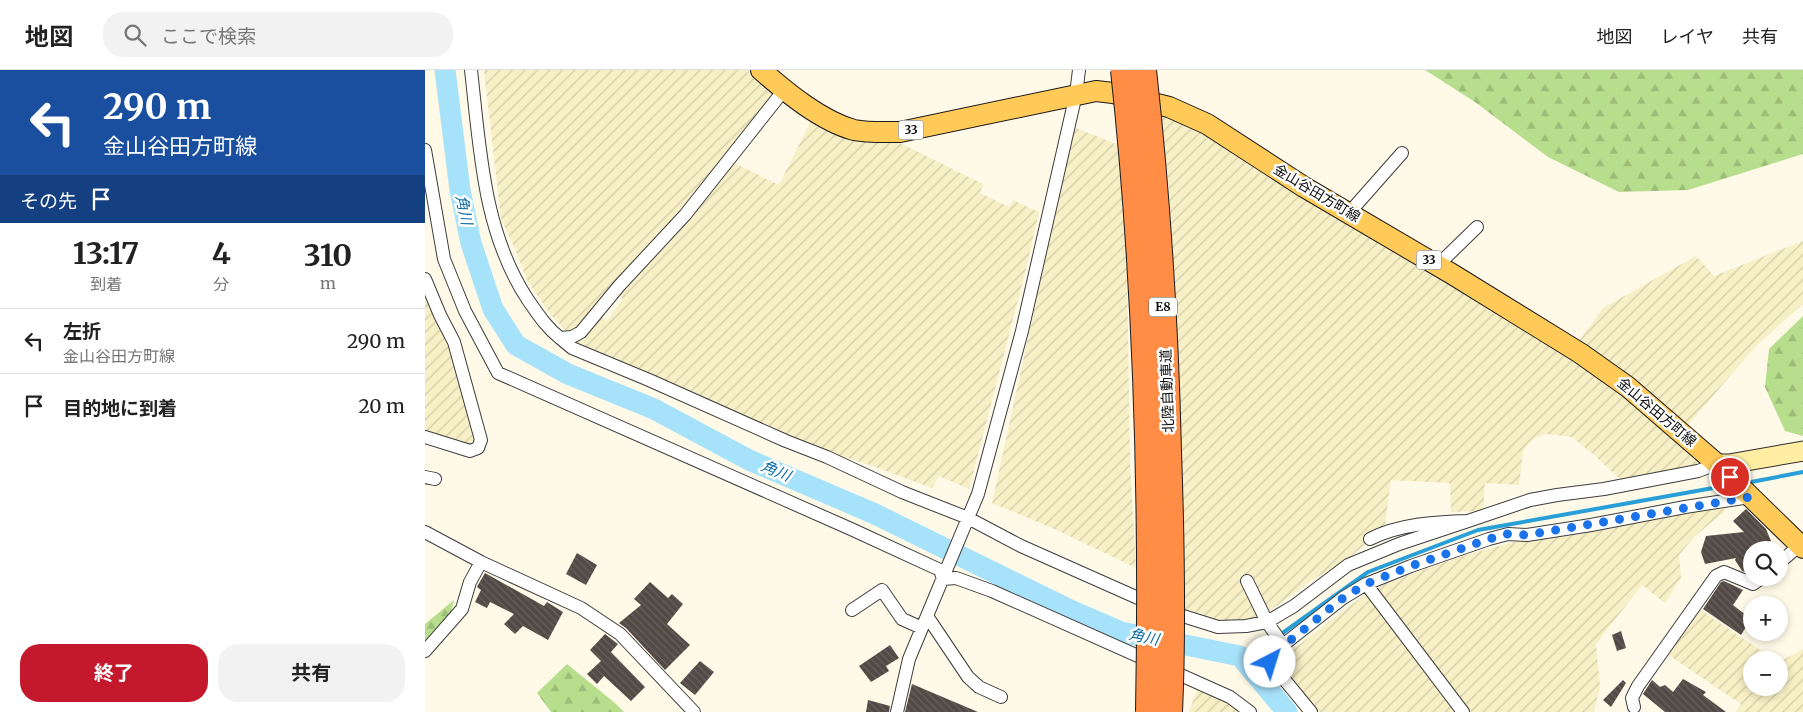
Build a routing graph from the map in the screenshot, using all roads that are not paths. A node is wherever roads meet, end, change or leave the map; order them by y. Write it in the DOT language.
graph roads {
  1 [pos="471,70"];
  2 [pos="761,70"];
  3 [pos="1079,70"];
  4 [pos="1123,70"];
  5 [pos="1144,70"];
  6 [pos="784,90"];
  7 [pos="1076,94"];
  8 [pos="425,150"];
  9 [pos="1402,154"];
  10 [pos="1349,213"];
  11 [pos="1477,227"];
  12 [pos="1438,265"];
  13 [pos="425,279"];
  14 [pos="560,338"];
  15 [pos="425,437"];
  16 [pos="1803,452"];
  17 [pos="1719,465"];
  18 [pos="1750,497"];
  19 [pos="968,520"];
  20 [pos="1468,520"];
  21 [pos="425,532"];
  22 [pos="1370,539"];
  23 [pos="1801,546"];
  24 [pos="1788,556"];
  25 [pos="481,562"];
  26 [pos="944,577"];
  27 [pos="1743,580"];
  28 [pos="1247,581"];
  29 [pos="1366,584"];
  30 [pos="852,610"];
  31 [pos="924,622"];
  32 [pos="1267,622"];
  33 [pos="1283,645"];
  34 [pos="425,651"];
  35 [pos="1001,697"];
  36 [pos="1637,710"];
  37 [pos="694,712"];
  38 [pos="897,712"];
  39 [pos="1147,712"];
  40 [pos="1170,712"];
  41 [pos="1250,712"];
  42 [pos="1311,712"];
  43 [pos="1463,712"];
  1 -- 14 [label="street"];
  2 -- 6 [label="main road, 金山谷田方町線 / 33"];
  3 -- 7 [label="street"];
  4 -- 39 [label="highway, 北陸自動車道 / E8, bridge"];
  5 -- 40 [label="highway, 北陸自動車道 / E8, bridge"];
  6 -- 7 [label="main road, 金山谷田方町線 / 33"];
  6 -- 14 [label="street"];
  7 -- 10 [label="main road, 金山谷田方町線 / 33"];
  7 -- 19 [label="street"];
  8 -- 26 [label="street"];
  9 -- 10 [label="street"];
  10 -- 12 [label="main road, 金山谷田方町線 / 33"];
  11 -- 12 [label="street"];
  12 -- 17 [label="main road, 金山谷田方町線 / 33"];
  13 -- 15 [label="street"];
  14 -- 19 [label="street"];
  16 -- 17 [label="main road"];
  17 -- 18 [label="main road, 金山谷田方町線 / 33"];
  17 -- 20 [label="street"];
  18 -- 23 [label="main road, 金山谷田方町線 / 33"];
  18 -- 29 [label="street"];
  19 -- 26 [label="street"];
  19 -- 32 [label="street"];
  20 -- 22 [label="street"];
  20 -- 32 [label="street"];
  21 -- 25 [label="street"];
  23 -- 24 [label="street"];
  25 -- 34 [label="street"];
  25 -- 37 [label="street"];
  26 -- 31 [label="street"];
  26 -- 41 [label="street"];
  27 -- 36 [label="street"];
  28 -- 32 [label="street"];
  29 -- 33 [label="street"];
  29 -- 43 [label="street"];
  30 -- 31 [label="street"];
  31 -- 35 [label="street"];
  31 -- 38 [label="street"];
  32 -- 33 [label="street"];
  33 -- 42 [label="street"];
}
